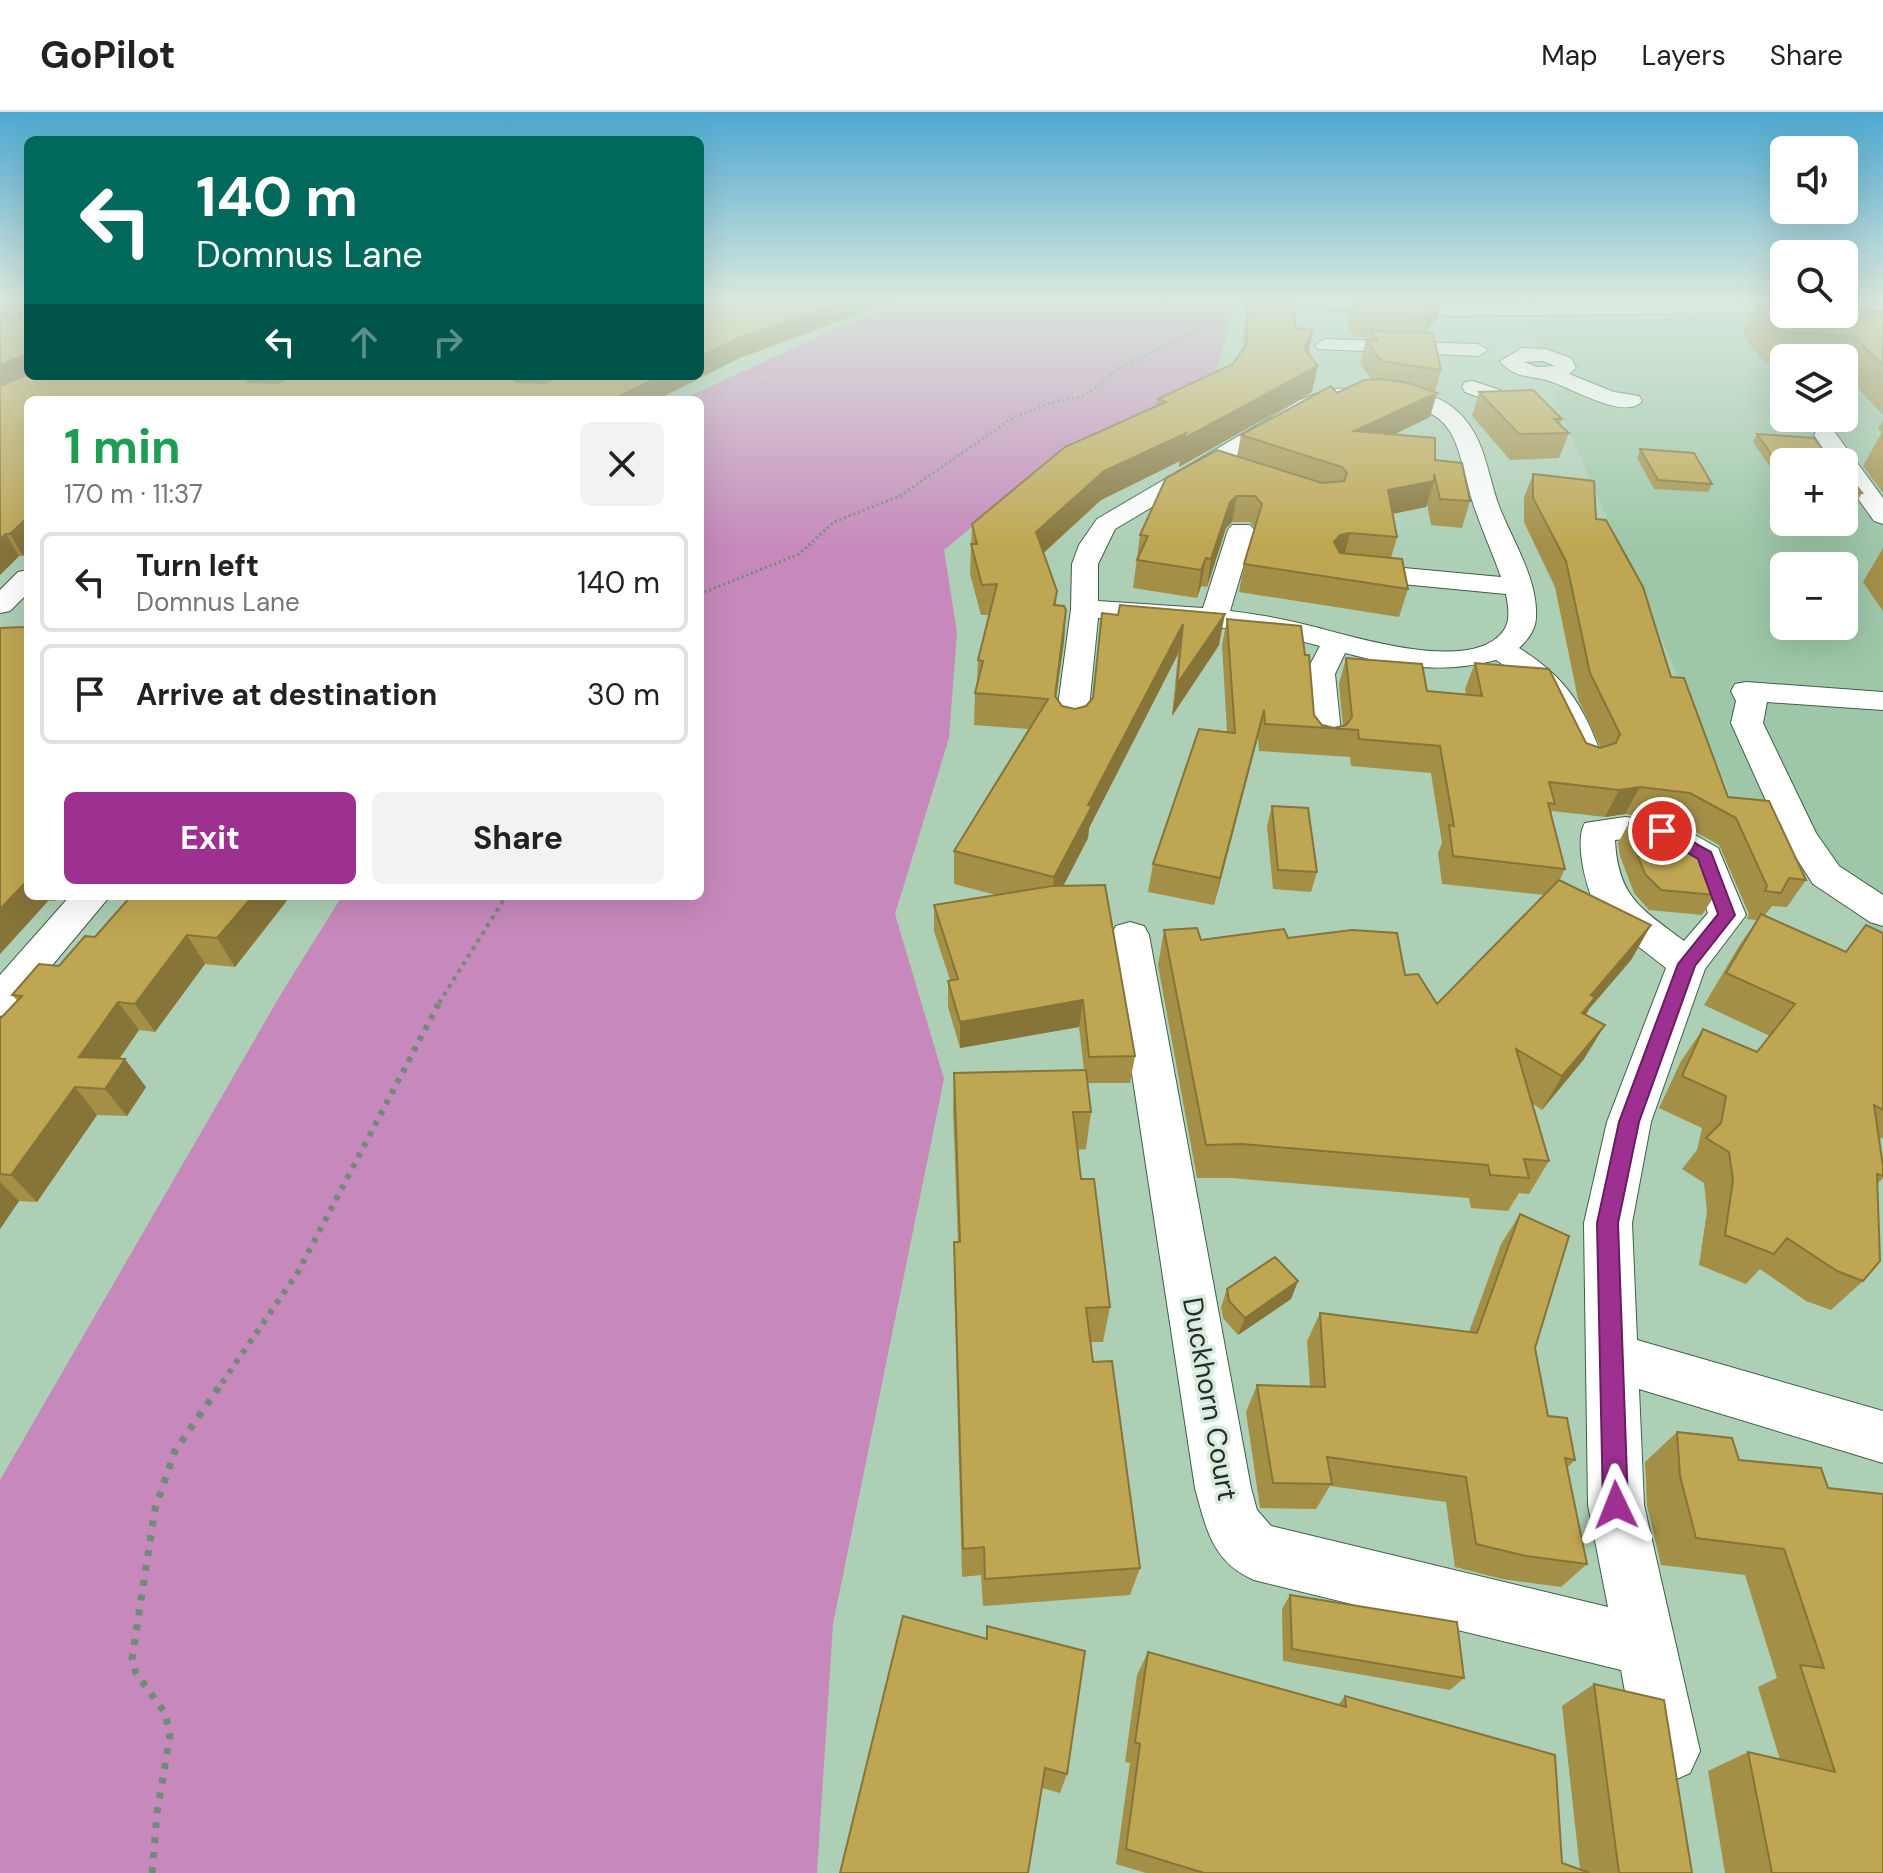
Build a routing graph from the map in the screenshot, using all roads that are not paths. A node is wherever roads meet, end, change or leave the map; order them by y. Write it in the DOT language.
graph roads {
  1 [pos="1341,382"];
  2 [pos="1349,395"];
  3 [pos="1825,435"];
  4 [pos="1210,463"];
  5 [pos="1239,472"];
  6 [pos="1883,516"];
  7 [pos="1241,530"];
  8 [pos="1344,571"];
  9 [pos="24,585"];
  10 [pos="1517,587"];
  11 [pos="1085,609"];
  12 [pos="1214,617"];
  13 [pos="5,621"];
  14 [pos="1336,643"];
  15 [pos="1499,649"];
  16 [pos="1883,701"];
  17 [pos="1071,728"];
  18 [pos="1326,742"];
  19 [pos="1588,762"];
  20 [pos="88,900"];
  21 [pos="1883,913"];
  22 [pos="1130,935"];
  23 [pos="1687,964"];
  24 [pos="0,1001"];
  25 [pos="1610,1356"];
  26 [pos="1883,1437"];
  27 [pos="1648,1647"];
  28 [pos="1676,1798"];
  1 -- 2 [label="street"];
  2 -- 4 [label="street"];
  2 -- 10 [label="street"];
  3 -- 6 [label="street"];
  4 -- 5 [label="street"];
  4 -- 11 [label="street"];
  7 -- 12 [label="street"];
  8 -- 10 [label="street"];
  9 -- 13 [label="street"];
  10 -- 15 [label="street"];
  11 -- 12 [label="street"];
  11 -- 17 [label="street"];
  12 -- 14 [label="street"];
  14 -- 15 [label="street"];
  14 -- 18 [label="street"];
  15 -- 19 [label="street"];
  16 -- 21 [label="street"];
  20 -- 24 [label="street"];
  22 -- 27 [label="street, Duckhorn Court"];
  23 -- 25 [label="street"];
  25 -- 26 [label="street"];
  25 -- 27 [label="street"];
  27 -- 28 [label="street"];
}
